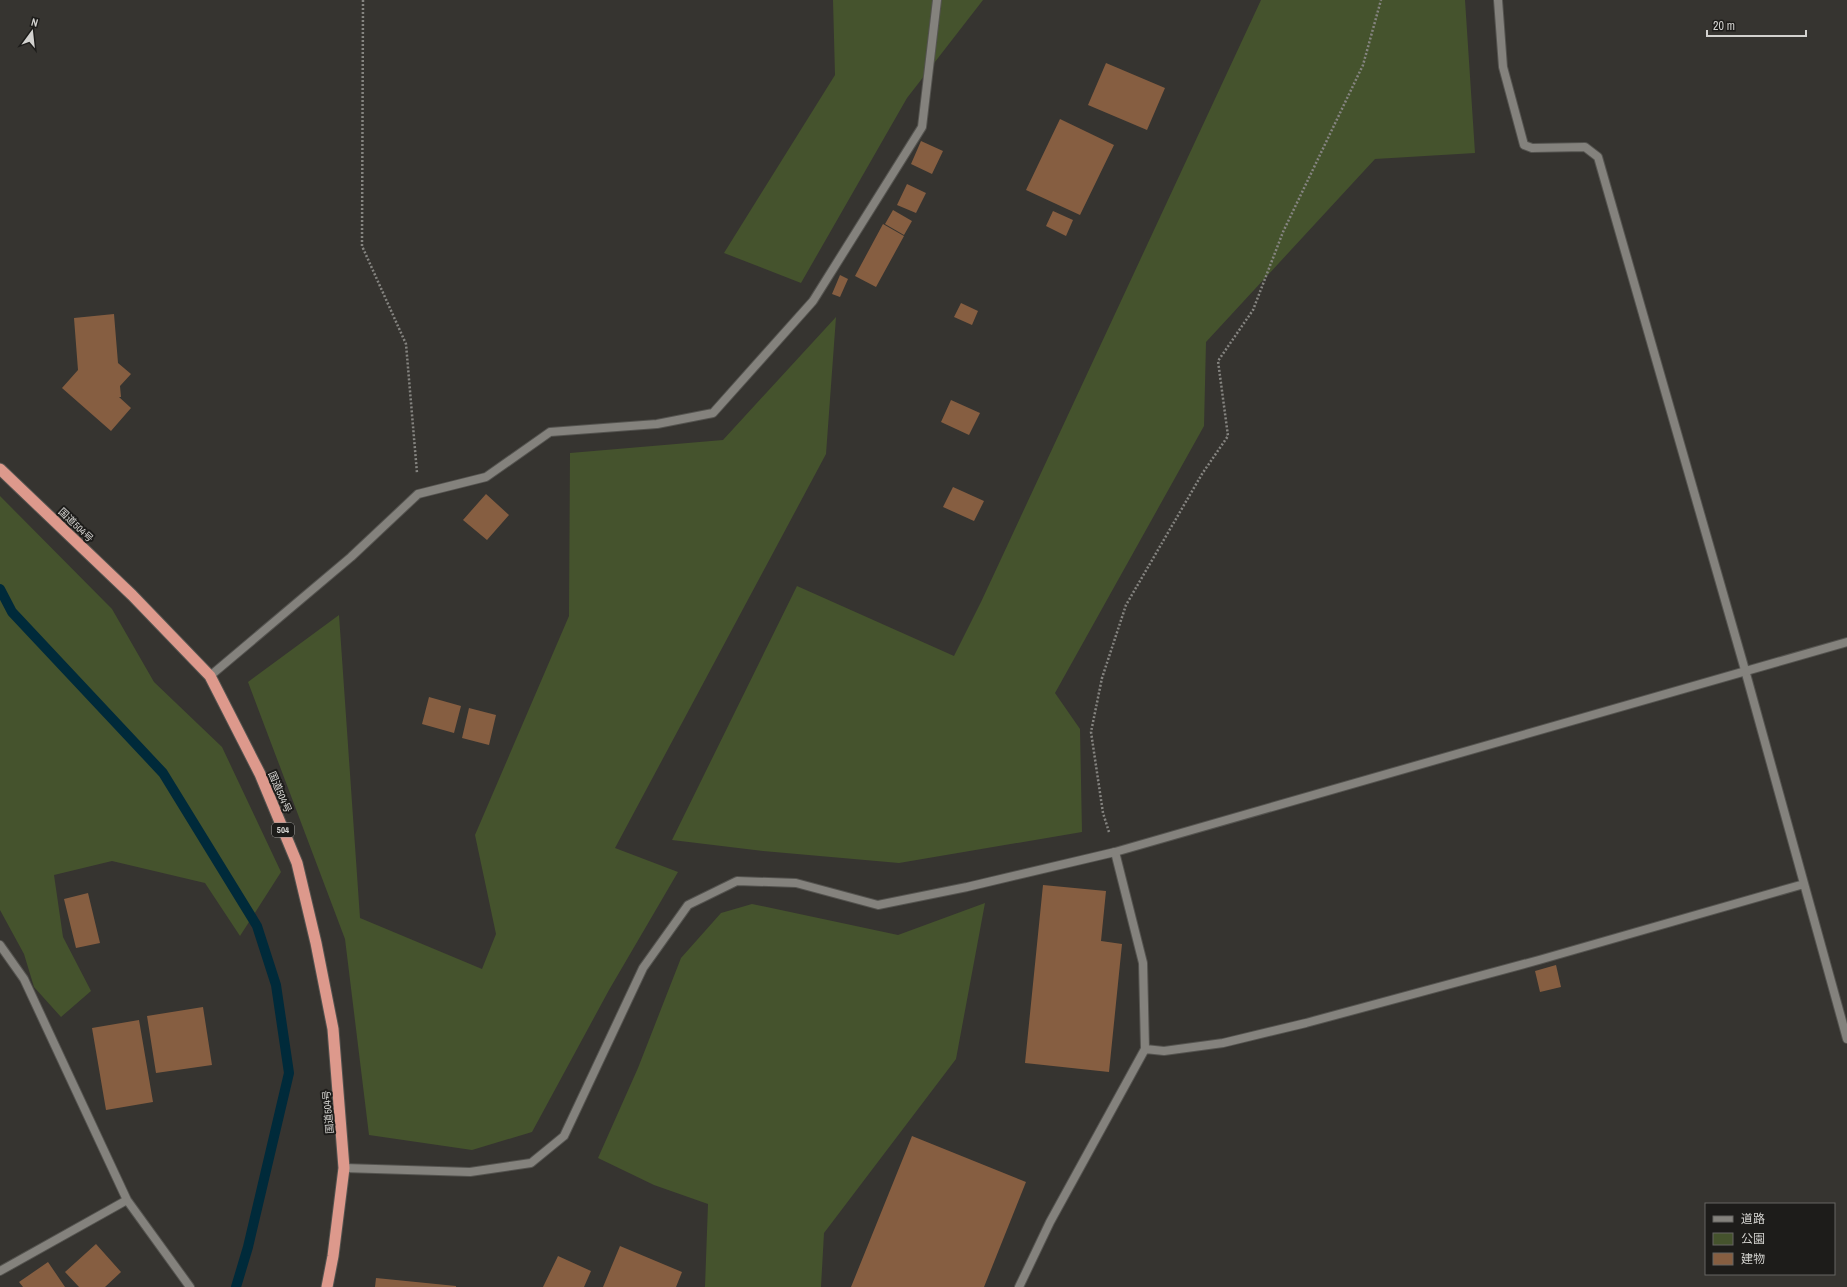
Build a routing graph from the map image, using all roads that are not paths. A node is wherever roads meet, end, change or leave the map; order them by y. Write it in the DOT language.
graph roads {
  1 [pos="937,0"];
  2 [pos="1498,0"];
  3 [pos="0,469"];
  4 [pos="1847,642"];
  5 [pos="1745,670"];
  6 [pos="210,676"];
  7 [pos="1115,852"];
  8 [pos="1804,884"];
  9 [pos="0,945"];
  10 [pos="1847,1039"];
  11 [pos="1145,1049"];
  12 [pos="344,1168"];
  13 [pos="127,1200"];
  14 [pos="0,1271"];
  15 [pos="190,1287"];
  16 [pos="327,1287"];
  17 [pos="1019,1287"];
  1 -- 6 [label="street"];
  2 -- 5 [label="street"];
  3 -- 6 [label="highway, 国道504号 / 504"];
  4 -- 5 [label="street"];
  5 -- 7 [label="street"];
  5 -- 8 [label="street"];
  6 -- 12 [label="highway, 国道504号 / 504"];
  7 -- 11 [label="street"];
  7 -- 12 [label="street"];
  8 -- 10 [label="street"];
  8 -- 11 [label="street"];
  9 -- 13 [label="street"];
  11 -- 17 [label="street"];
  12 -- 16 [label="highway, 国道504号 / 504"];
  13 -- 14 [label="street"];
  13 -- 15 [label="street"];
}
